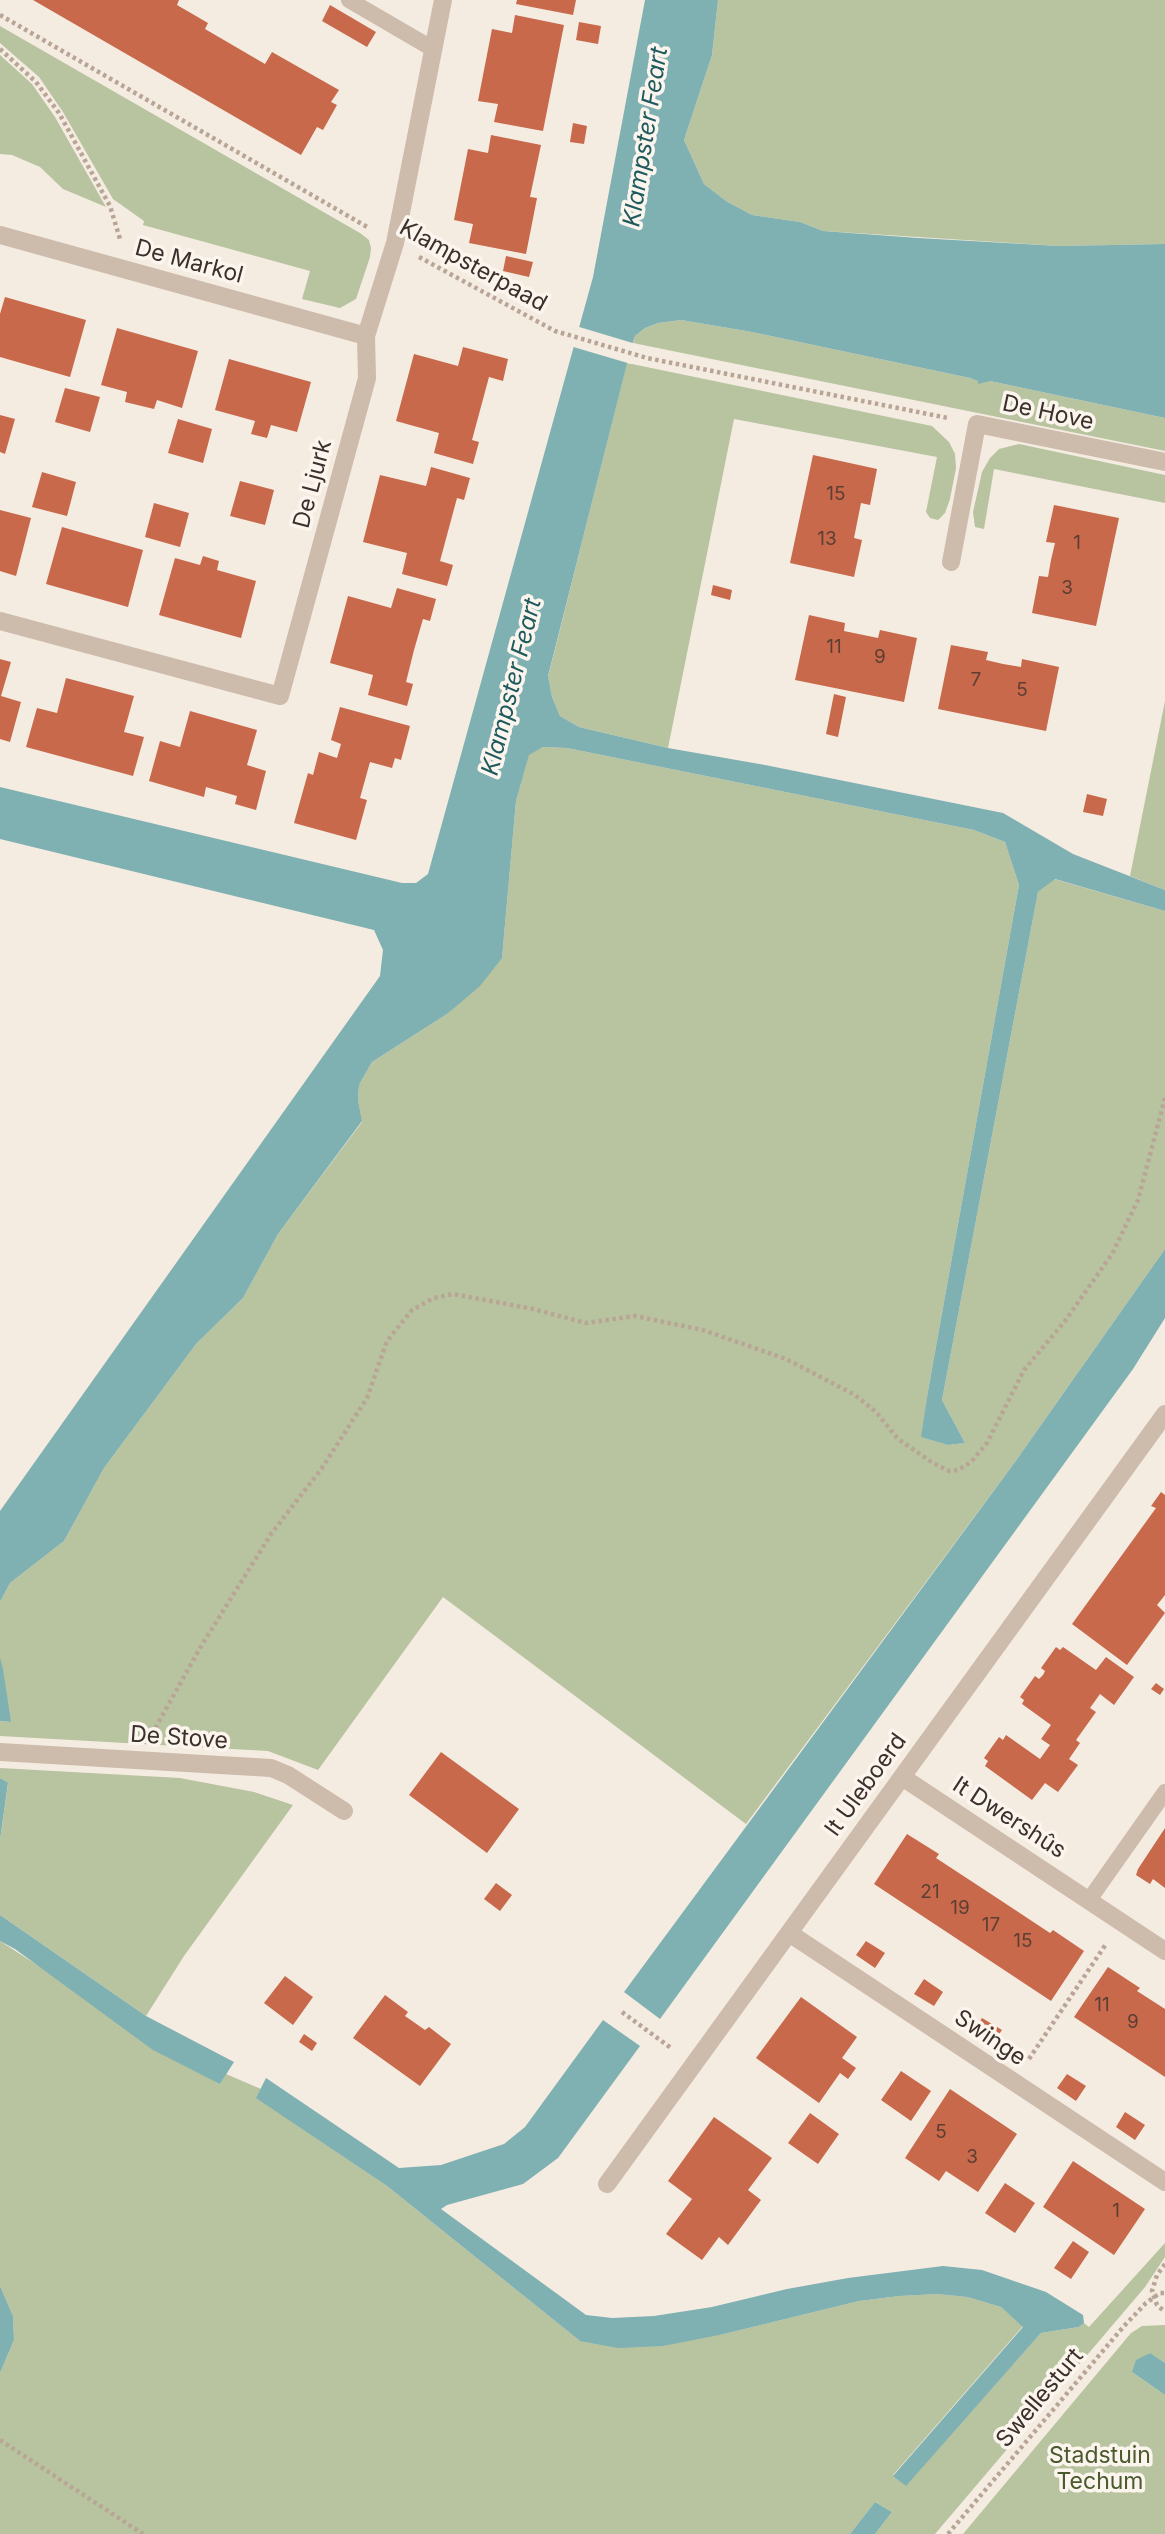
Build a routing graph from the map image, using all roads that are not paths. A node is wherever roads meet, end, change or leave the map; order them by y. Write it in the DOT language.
graph roads {
  1 [pos="349,0"];
  2 [pos="443,0"];
  3 [pos="433,49"];
  4 [pos="0,235"];
  5 [pos="366,336"];
  6 [pos="1165,462"];
  7 [pos="951,562"];
  8 [pos="0,621"];
  9 [pos="1165,1414"];
  10 [pos="0,1752"];
  11 [pos="902,1777"];
  12 [pos="1165,1792"];
  13 [pos="344,1811"];
  14 [pos="1089,1900"];
  15 [pos="789,1933"];
  16 [pos="1165,1951"];
  17 [pos="1165,2182"];
  18 [pos="607,2184"];
  1 -- 3 [label="lane"];
  2 -- 3 [label="street, De Ljurk"];
  3 -- 5 [label="street, De Ljurk"];
  4 -- 5 [label="street, De Markol"];
  5 -- 8 [label="street, De Ljurk"];
  6 -- 7 [label="street, De Hove"];
  9 -- 11 [label="street, It Uleboerd"];
  10 -- 13 [label="street, De Stove"];
  11 -- 14 [label="street, It Dwershûs"];
  11 -- 15 [label="street, It Uleboerd"];
  12 -- 14 [label="lane"];
  14 -- 16 [label="street, It Dwershûs"];
  15 -- 17 [label="street, Swinge"];
  15 -- 18 [label="street, It Uleboerd"];
}
